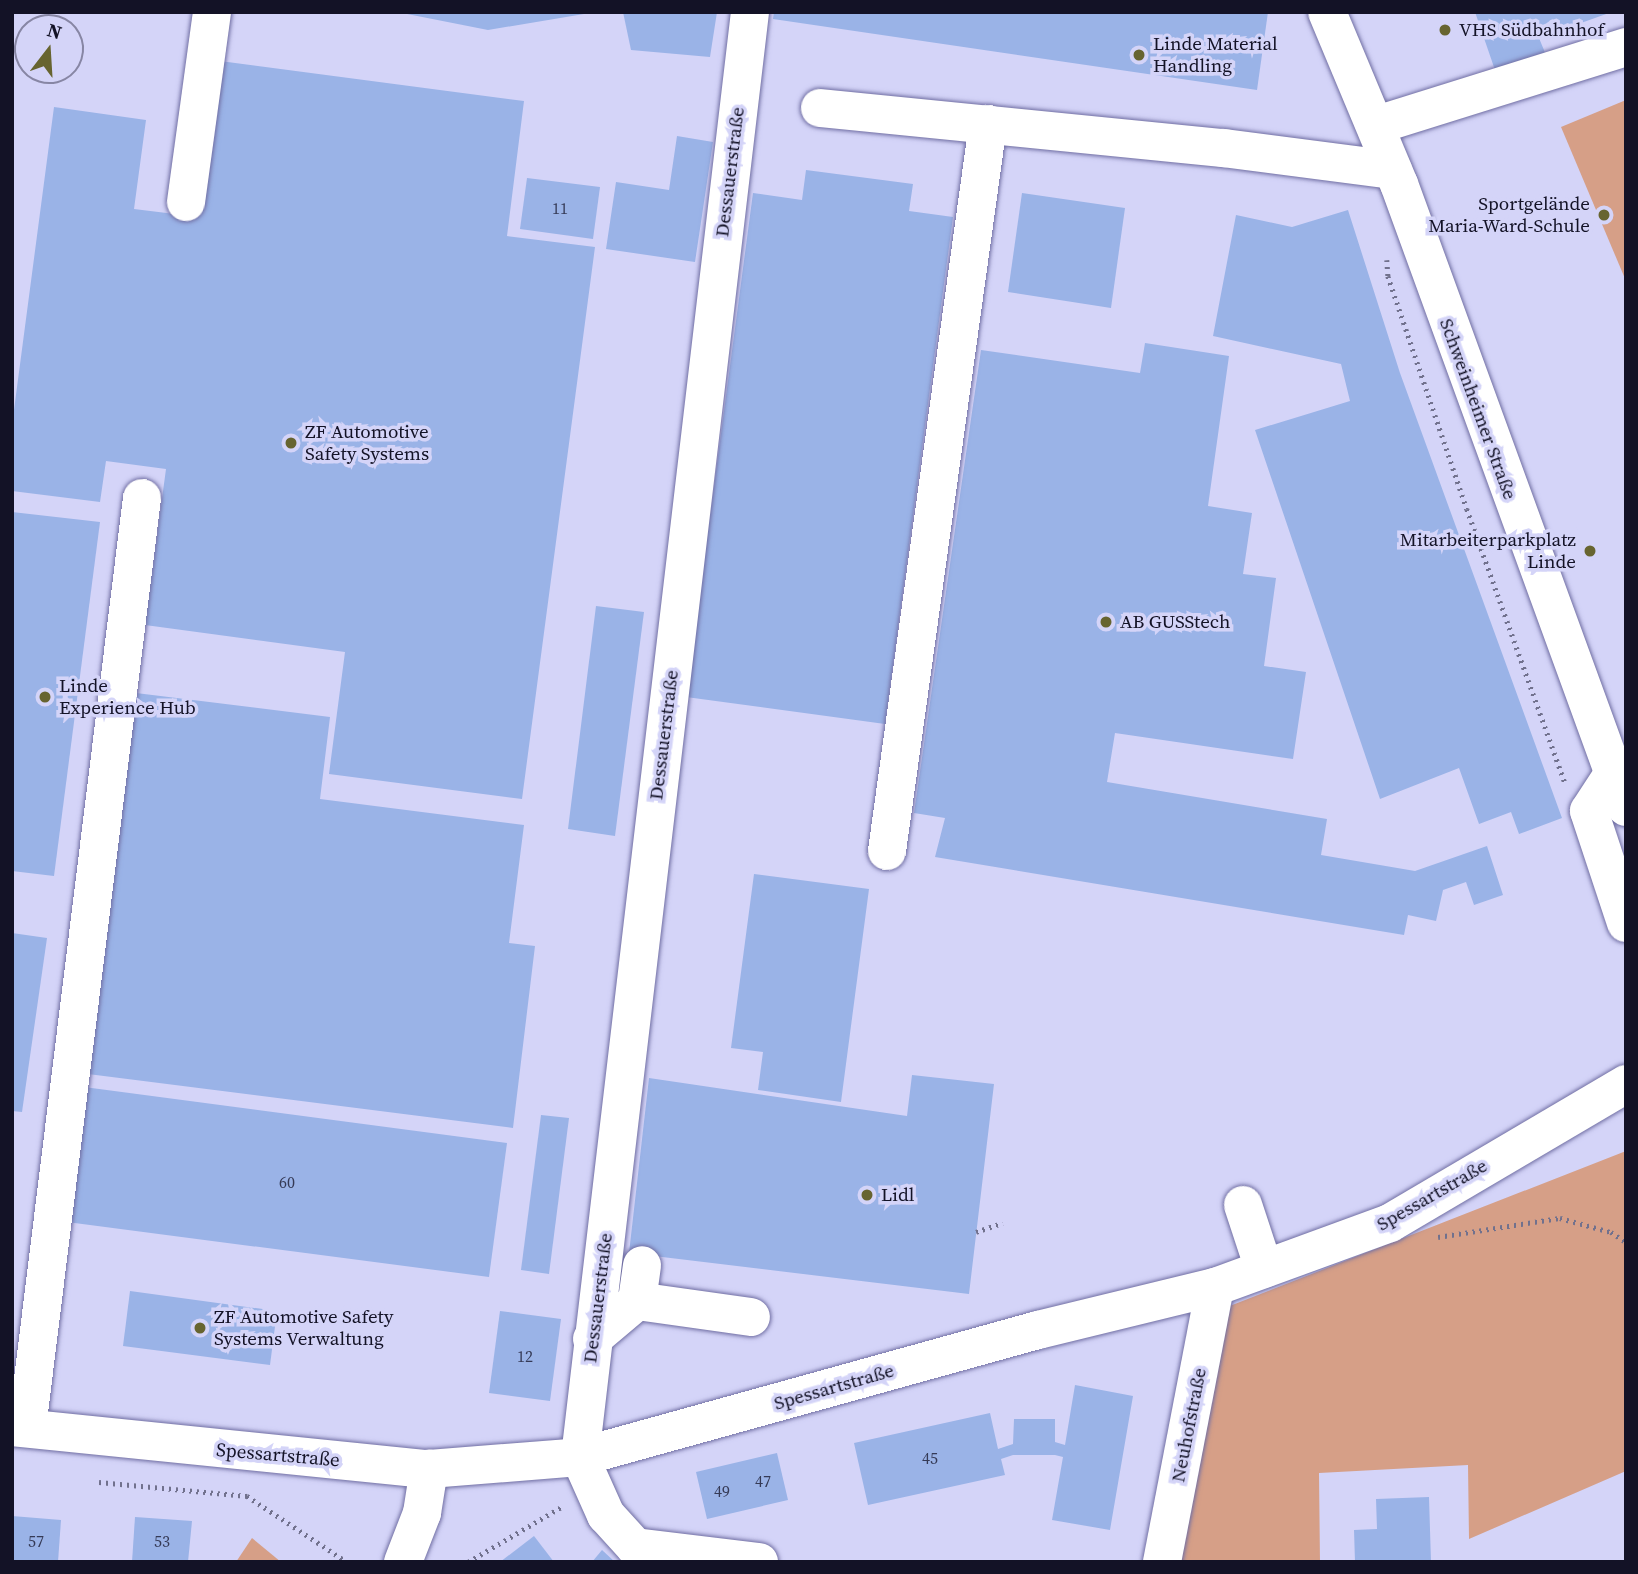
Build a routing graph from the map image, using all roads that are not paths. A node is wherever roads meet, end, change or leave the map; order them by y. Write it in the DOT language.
graph roads {
  1 [pos="212,12"];
  2 [pos="750,12"];
  3 [pos="1327,12"];
  4 [pos="1626,47"];
  5 [pos="820,108"];
  6 [pos="988,124"];
  7 [pos="1377,125"];
  8 [pos="1393,170"];
  9 [pos="186,202"];
  10 [pos="142,498"];
  11 [pos="1616,763"];
  12 [pos="887,851"];
  13 [pos="1626,923"];
  14 [pos="1621,1093"];
  15 [pos="1243,1205"];
  16 [pos="1264,1269"];
  17 [pos="1215,1287"];
  18 [pos="751,1317"];
  19 [pos="593,1339"];
  20 [pos="19,1427"];
  21 [pos="429,1469"];
  22 [pos="587,1474"];
  23 [pos="403,1562"];
  24 [pos="759,1562"];
  25 [pos="1162,1562"];
  1 -- 9 [label="street"];
  2 -- 19 [label="street, Dessauerstraße"];
  3 -- 7 [label="street, Schweinheimer Straße"];
  4 -- 7 [label="street"];
  5 -- 6 [label="street"];
  6 -- 8 [label="street"];
  6 -- 12 [label="street"];
  7 -- 8 [label="street, Schweinheimer Straße"];
  8 -- 11 [label="street, Schweinheimer Straße"];
  10 -- 20 [label="street"];
  11 -- 13 [label="street"];
  14 -- 16 [label="street, Spessartstraße"];
  15 -- 16 [label="street"];
  16 -- 17 [label="street, Spessartstraße"];
  17 -- 22 [label="street, Spessartstraße"];
  17 -- 25 [label="street, Neuhofstraße"];
  18 -- 19 [label="street"];
  19 -- 22 [label="street, Dessauerstraße"];
  20 -- 21 [label="street, Spessartstraße"];
  21 -- 22 [label="street, Spessartstraße"];
  21 -- 23 [label="street"];
  22 -- 24 [label="street"];
}
